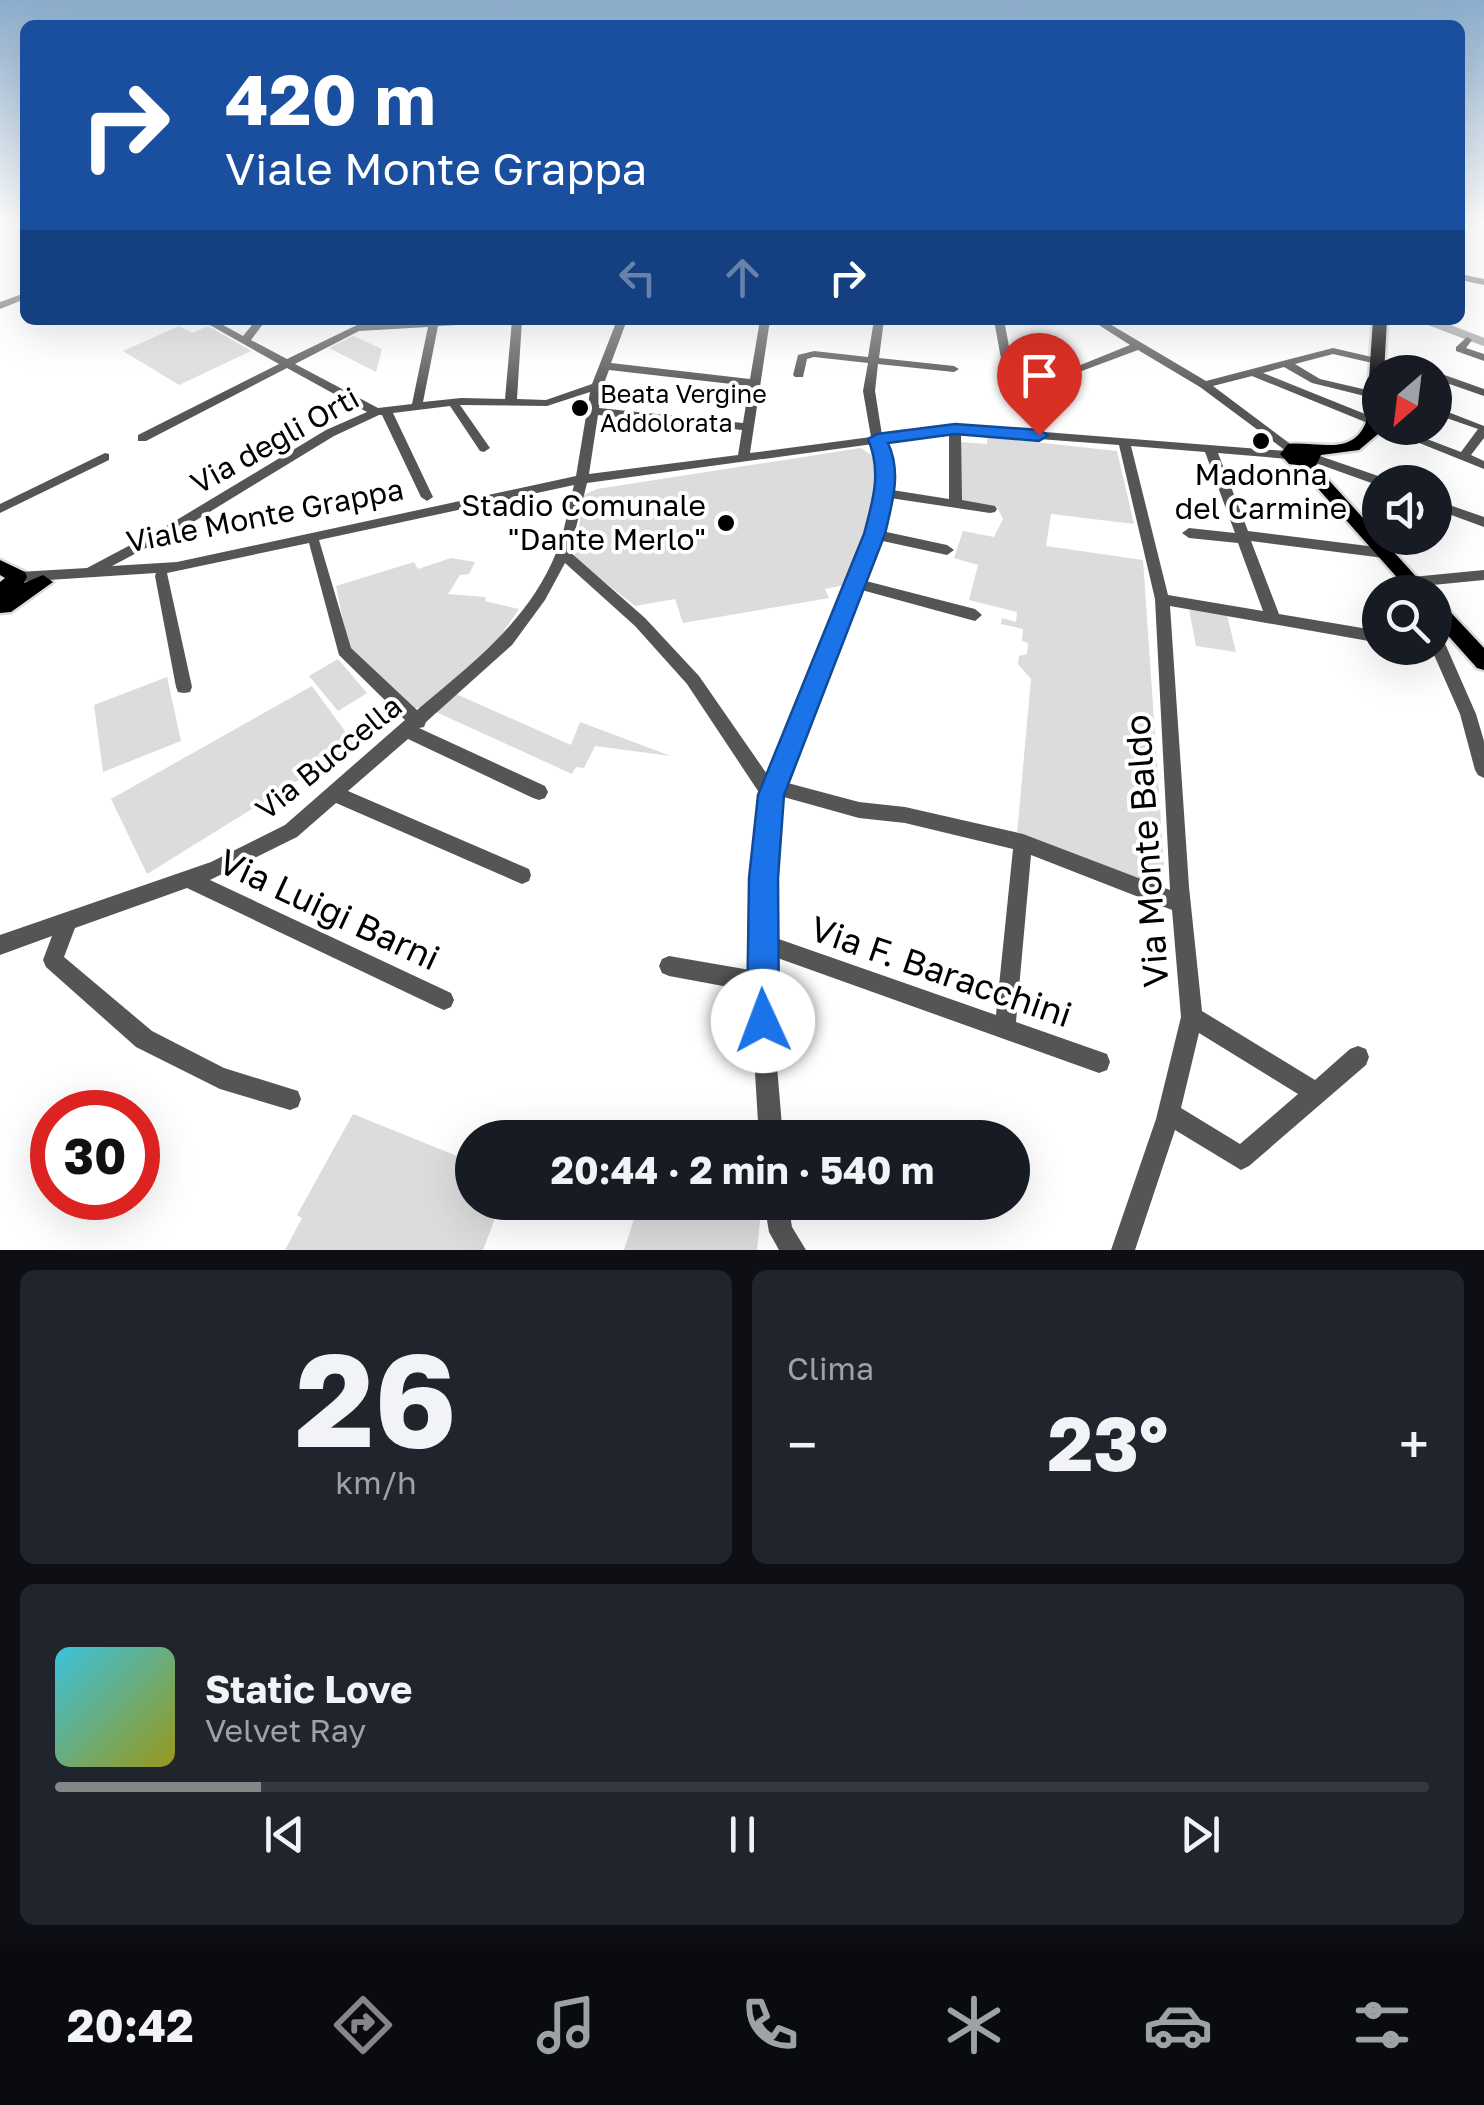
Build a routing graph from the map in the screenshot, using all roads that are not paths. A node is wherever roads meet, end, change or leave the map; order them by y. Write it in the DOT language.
graph roads {
  1 [pos="216,325"];
  2 [pos="257,325"];
  3 [pos="356,325"];
  4 [pos="434,325"];
  5 [pos="517,325"];
  6 [pos="620,325"];
  7 [pos="764,325"];
  8 [pos="879,325"];
  9 [pos="1001,325"];
  10 [pos="1104,325"];
  11 [pos="1380,325"];
  12 [pos="1388,325"];
  13 [pos="245,340"];
  14 [pos="1467,340"];
  15 [pos="1138,346"];
  16 [pos="1383,355"];
  17 [pos="1385,355"];
  18 [pos="1484,359"];
  19 [pos="1362,360"];
  20 [pos="872,361"];
  21 [pos="288,363"];
  22 [pos="1288,365"];
  23 [pos="605,366"];
  24 [pos="954,369"];
  25 [pos="1256,374"];
  26 [pos="799,376"];
  27 [pos="1452,381"];
  28 [pos="754,383"];
  29 [pos="1461,384"];
  30 [pos="1204,385"];
  31 [pos="597,386"];
  32 [pos="1362,392"];
  33 [pos="1484,393"];
  34 [pos="511,400"];
  35 [pos="453,402"];
  36 [pos="417,406"];
  37 [pos="380,411"];
  38 [pos="593,412"];
  39 [pos="1362,417"];
  40 [pos="1452,417"];
  41 [pos="748,427"];
  42 [pos="1480,428"];
  43 [pos="955,429"];
  44 [pos="142,438"];
  45 [pos="877,439"];
  46 [pos="1124,442"];
  47 [pos="1362,442"];
  48 [pos="1372,445"];
  49 [pos="1433,445"];
  50 [pos="484,448"];
  51 [pos="1210,448"];
  52 [pos="1303,455"];
  53 [pos="1353,455"];
  54 [pos="105,456"];
  55 [pos="1463,457"];
  56 [pos="743,459"];
  57 [pos="1484,465"];
  58 [pos="1362,471"];
  59 [pos="1362,474"];
  60 [pos="581,483"];
  61 [pos="885,492"];
  62 [pos="427,498"];
  63 [pos="956,504"];
  64 [pos="0,509"];
  65 [pos="990,509"];
  66 [pos="1452,510"];
  67 [pos="1484,522"];
  68 [pos="1362,526"];
  69 [pos="1189,532"];
  70 [pos="874,534"];
  71 [pos="1243,537"];
  72 [pos="315,544"];
  73 [pos="946,550"];
  74 [pos="1362,550"];
  75 [pos="564,552"];
  76 [pos="1386,555"];
  77 [pos="6,574"];
  78 [pos="84,574"];
  79 [pos="1403,575"];
  80 [pos="162,576"];
  81 [pos="1484,576"];
  82 [pos="1452,579"];
  83 [pos="43,582"];
  84 [pos="854,583"];
  85 [pos="1162,599"];
  86 [pos="1,604"];
  87 [pos="974,615"];
  88 [pos="1273,618"];
  89 [pos="1452,627"];
  90 [pos="1362,633"];
  91 [pos="1484,662"];
  92 [pos="1446,665"];
  93 [pos="184,687"];
  94 [pos="413,727"];
  95 [pos="1484,770"];
  96 [pos="772,791"];
  97 [pos="539,792"];
  98 [pos="336,794"];
  99 [pos="1023,843"];
  100 [pos="522,875"];
  101 [pos="188,880"];
  102 [pos="1181,904"];
  103 [pos="68,922"];
  104 [pos="762,943"];
  105 [pos="0,945"];
  106 [pos="669,966"];
  107 [pos="760,982"];
  108 [pos="444,1000"];
  109 [pos="1192,1016"];
  110 [pos="1005,1029"];
  111 [pos="1358,1056"];
  112 [pos="1099,1062"];
  113 [pos="1316,1092"];
  114 [pos="290,1100"];
  115 [pos="1169,1113"];
  116 [pos="770,1120"];
  117 [pos="1124,1250"];
  1 -- 13 [label="street"];
  2 -- 13 [label="street"];
  3 -- 21 [label="street"];
  4 -- 36 [label="street"];
  5 -- 34 [label="street"];
  6 -- 23 [label="street, Via Buccella"];
  7 -- 28 [label="street"];
  8 -- 20 [label="street"];
  9 -- 15 [label="street"];
  10 -- 15 [label="street"];
  11 -- 16 [label="main road"];
  12 -- 17 [label="main road"];
  13 -- 21 [label="street"];
  14 -- 18 [label="street"];
  15 -- 30 [label="street"];
  18 -- 29 [label="street"];
  19 -- 22 [label="street"];
  20 -- 24 [label="street"];
  20 -- 26 [label="street"];
  20 -- 45 [label="street"];
  21 -- 37 [label="street"];
  21 -- 44 [label="street"];
  22 -- 25 [label="street"];
  22 -- 32 [label="street"];
  23 -- 28 [label="street"];
  23 -- 31 [label="street, Via Buccella"];
  25 -- 30 [label="street"];
  25 -- 39 [label="street"];
  27 -- 29 [label="street"];
  28 -- 41 [label="street"];
  29 -- 33 [label="street"];
  30 -- 52 [label="street"];
  31 -- 34 [label="street, Via degli Orti"];
  31 -- 38 [label="street, Via Buccella"];
  34 -- 35 [label="street, Via degli Orti"];
  35 -- 36 [label="street, Via degli Orti"];
  35 -- 50 [label="street"];
  36 -- 37 [label="street, Via degli Orti"];
  37 -- 62 [label="street"];
  37 -- 78 [label="street, Via degli Orti"];
  38 -- 41 [label="street"];
  38 -- 60 [label="street, Via Buccella"];
  40 -- 42 [label="street"];
  41 -- 56 [label="street"];
  42 -- 55 [label="street"];
  43 -- 45 [label="street, Viale Monte Grappa"];
  43 -- 46 [label="street, Viale Monte Grappa"];
  43 -- 63 [label="street"];
  45 -- 56 [label="street, Viale Monte Grappa"];
  45 -- 61 [label="street"];
  46 -- 51 [label="street, Viale Monte Grappa"];
  46 -- 85 [label="street, Via Monte Baldo"];
  47 -- 52 [label="main road"];
  48 -- 53 [label="main road"];
  49 -- 55 [label="street"];
  51 -- 52 [label="street, Viale Monte Grappa"];
  51 -- 71 [label="street"];
  52 -- 53 [label="main road"];
  52 -- 59 [label="street"];
  52 -- 68 [label="main road"];
  53 -- 58 [label="street"];
  54 -- 64 [label="street"];
  55 -- 57 [label="street"];
  56 -- 60 [label="street, Viale Monte Grappa"];
  60 -- 72 [label="street, Viale Monte Grappa"];
  60 -- 75 [label="street, Via Buccella"];
  60 -- 78 [label="street, Viale Monte Grappa"];
  61 -- 63 [label="street"];
  61 -- 70 [label="street"];
  63 -- 65 [label="street"];
  66 -- 67 [label="street"];
  69 -- 71 [label="street"];
  70 -- 73 [label="street"];
  70 -- 84 [label="street"];
  71 -- 74 [label="street"];
  71 -- 88 [label="street"];
  72 -- 80 [label="street, Viale Monte Grappa"];
  72 -- 94 [label="street, Viale Monte Grappa"];
  75 -- 94 [label="street, Via Buccella"];
  75 -- 96 [label="street"];
  76 -- 79 [label="main road"];
  77 -- 78 [label="street, Viale Monte Grappa"];
  77 -- 83 [label="street, Viale Monte Grappa"];
  77 -- 86 [label="main road"];
  80 -- 83 [label="street, Viale Monte Grappa"];
  80 -- 93 [label="street"];
  81 -- 82 [label="street"];
  83 -- 86 [label="main road"];
  84 -- 87 [label="street"];
  84 -- 96 [label="street"];
  85 -- 88 [label="street"];
  85 -- 102 [label="street, Via Monte Baldo"];
  88 -- 90 [label="street"];
  89 -- 91 [label="main road"];
  92 -- 95 [label="street"];
  94 -- 97 [label="street, Viale Monte Grappa"];
  94 -- 98 [label="street, Via Buccella"];
  96 -- 99 [label="street"];
  96 -- 104 [label="street"];
  98 -- 100 [label="street"];
  98 -- 101 [label="street, Via Buccella"];
  99 -- 102 [label="street"];
  99 -- 110 [label="street"];
  101 -- 103 [label="street, Via Buccella"];
  101 -- 108 [label="street, Via Luigi Barni"];
  102 -- 109 [label="street, Via Monte Baldo"];
  103 -- 105 [label="street, Via Buccella"];
  103 -- 114 [label="street"];
  104 -- 107 [label="street"];
  104 -- 110 [label="street, Via F. Baracchini"];
  106 -- 107 [label="street"];
  107 -- 116 [label="street"];
  109 -- 113 [label="street"];
  109 -- 115 [label="street, Via Monte Baldo"];
  110 -- 112 [label="street, Via F. Baracchini"];
  111 -- 113 [label="street"];
  113 -- 115 [label="street"];
  115 -- 117 [label="street, Via Monte Baldo"];
}
